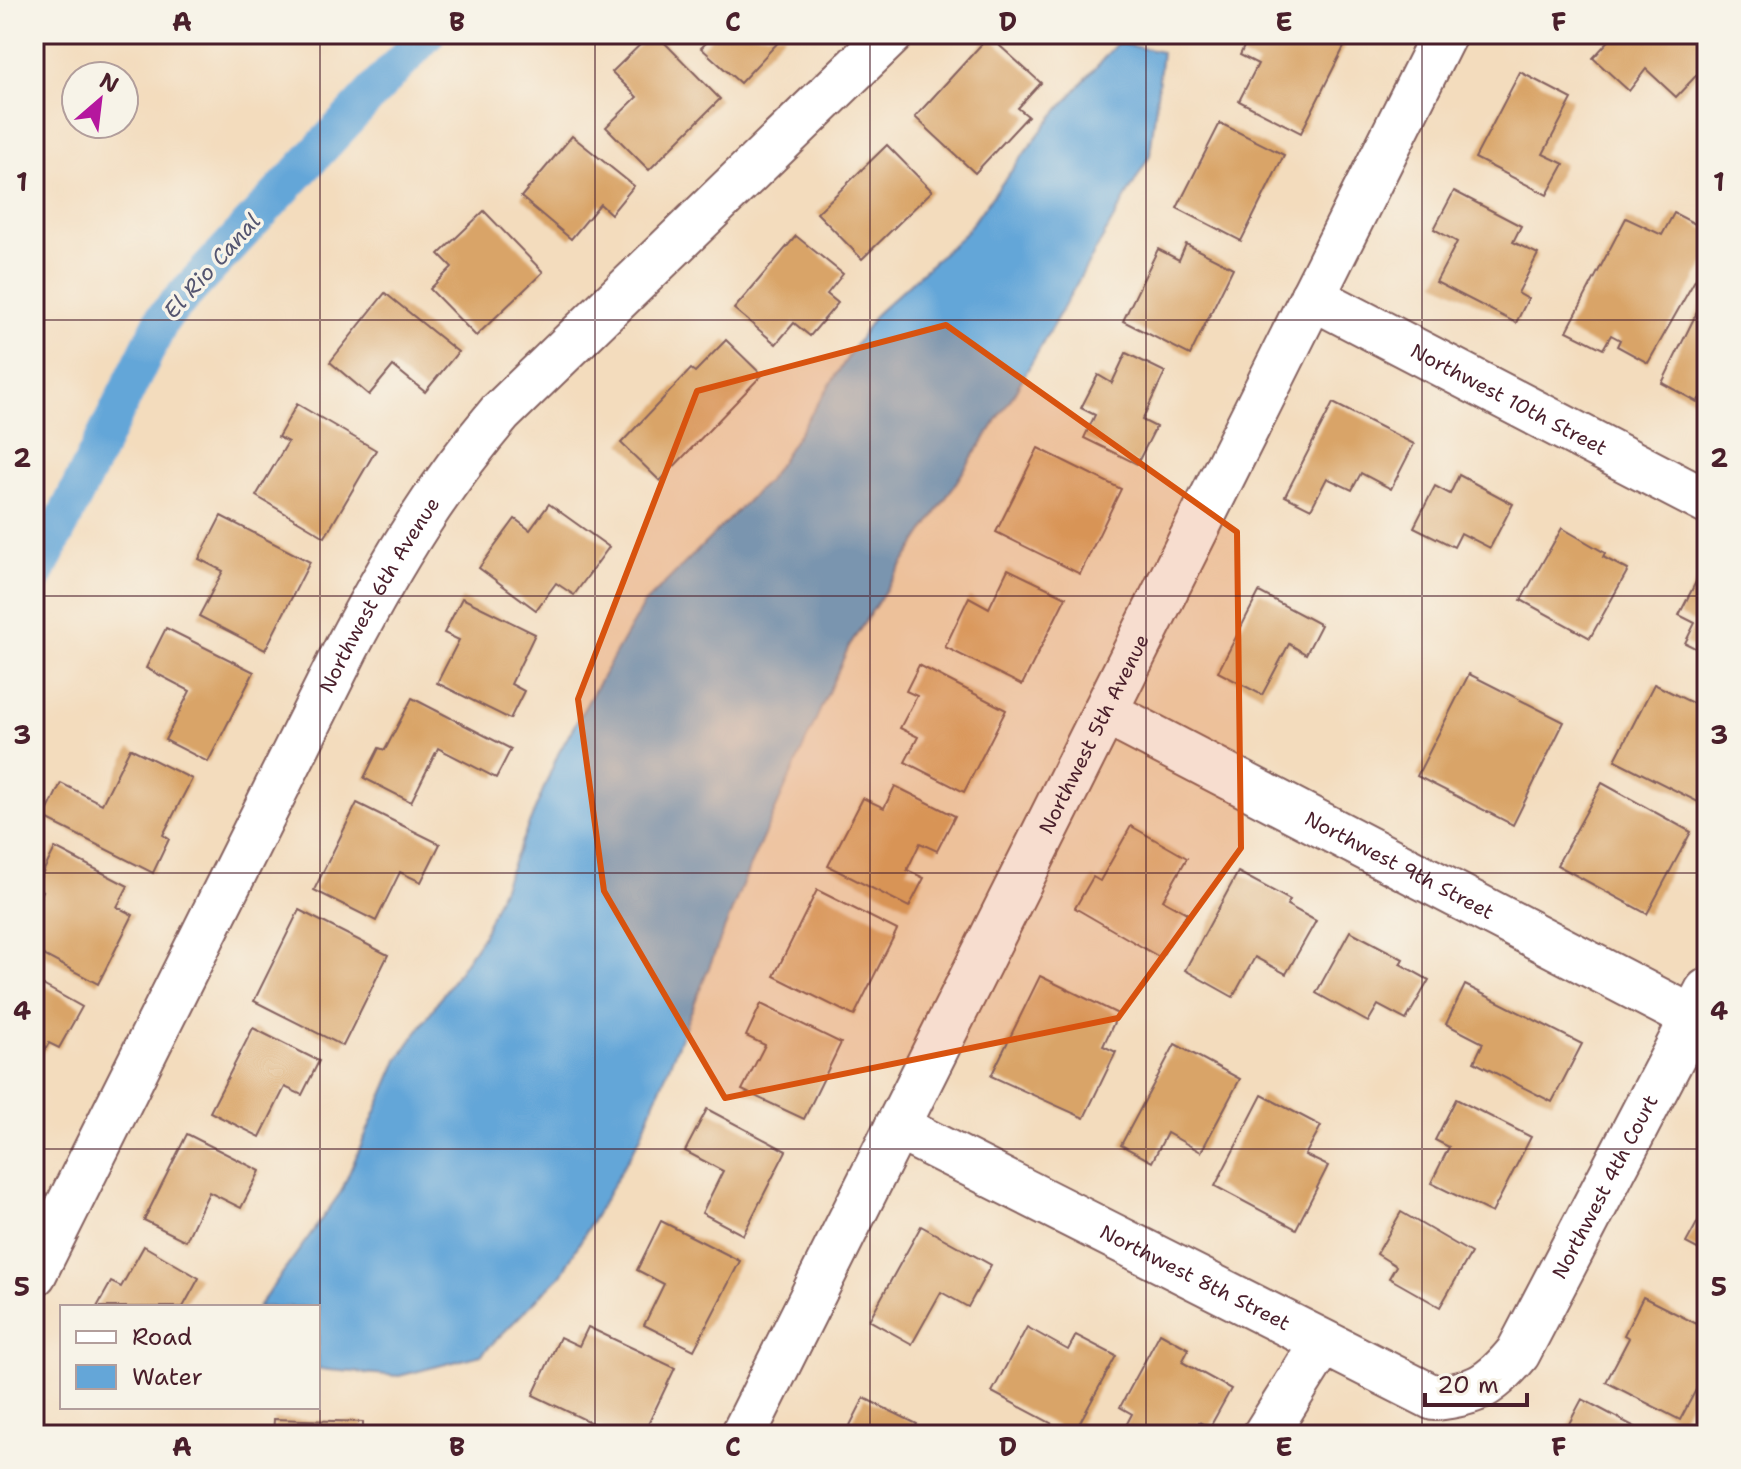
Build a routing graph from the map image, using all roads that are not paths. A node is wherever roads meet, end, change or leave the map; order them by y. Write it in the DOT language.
graph roads {
  1 [pos="891,34"];
  2 [pos="1444,34"];
  3 [pos="1312,297"];
  4 [pos="1707,502"];
  5 [pos="1105,712"];
  6 [pos="1700,1005"];
  7 [pos="897,1127"];
  8 [pos="34,1274"];
  9 [pos="1322,1344"];
  10 [pos="1497,1378"];
  11 [pos="743,1435"];
  12 [pos="1265,1435"];
  1 -- 8 [label="street, Northwest 6th Avenue"];
  2 -- 3 [label="street, Northwest 5th Avenue"];
  3 -- 4 [label="street, Northwest 10th Street"];
  3 -- 5 [label="street, Northwest 5th Avenue"];
  5 -- 6 [label="street, Northwest 9th Street"];
  5 -- 7 [label="street, Northwest 5th Avenue"];
  6 -- 10 [label="street, Northwest 4th Court"];
  7 -- 9 [label="street, Northwest 8th Street"];
  7 -- 11 [label="street, Northwest 5th Avenue"];
  9 -- 10 [label="street, Northwest 8th Street"];
  9 -- 12 [label="street"];
}
